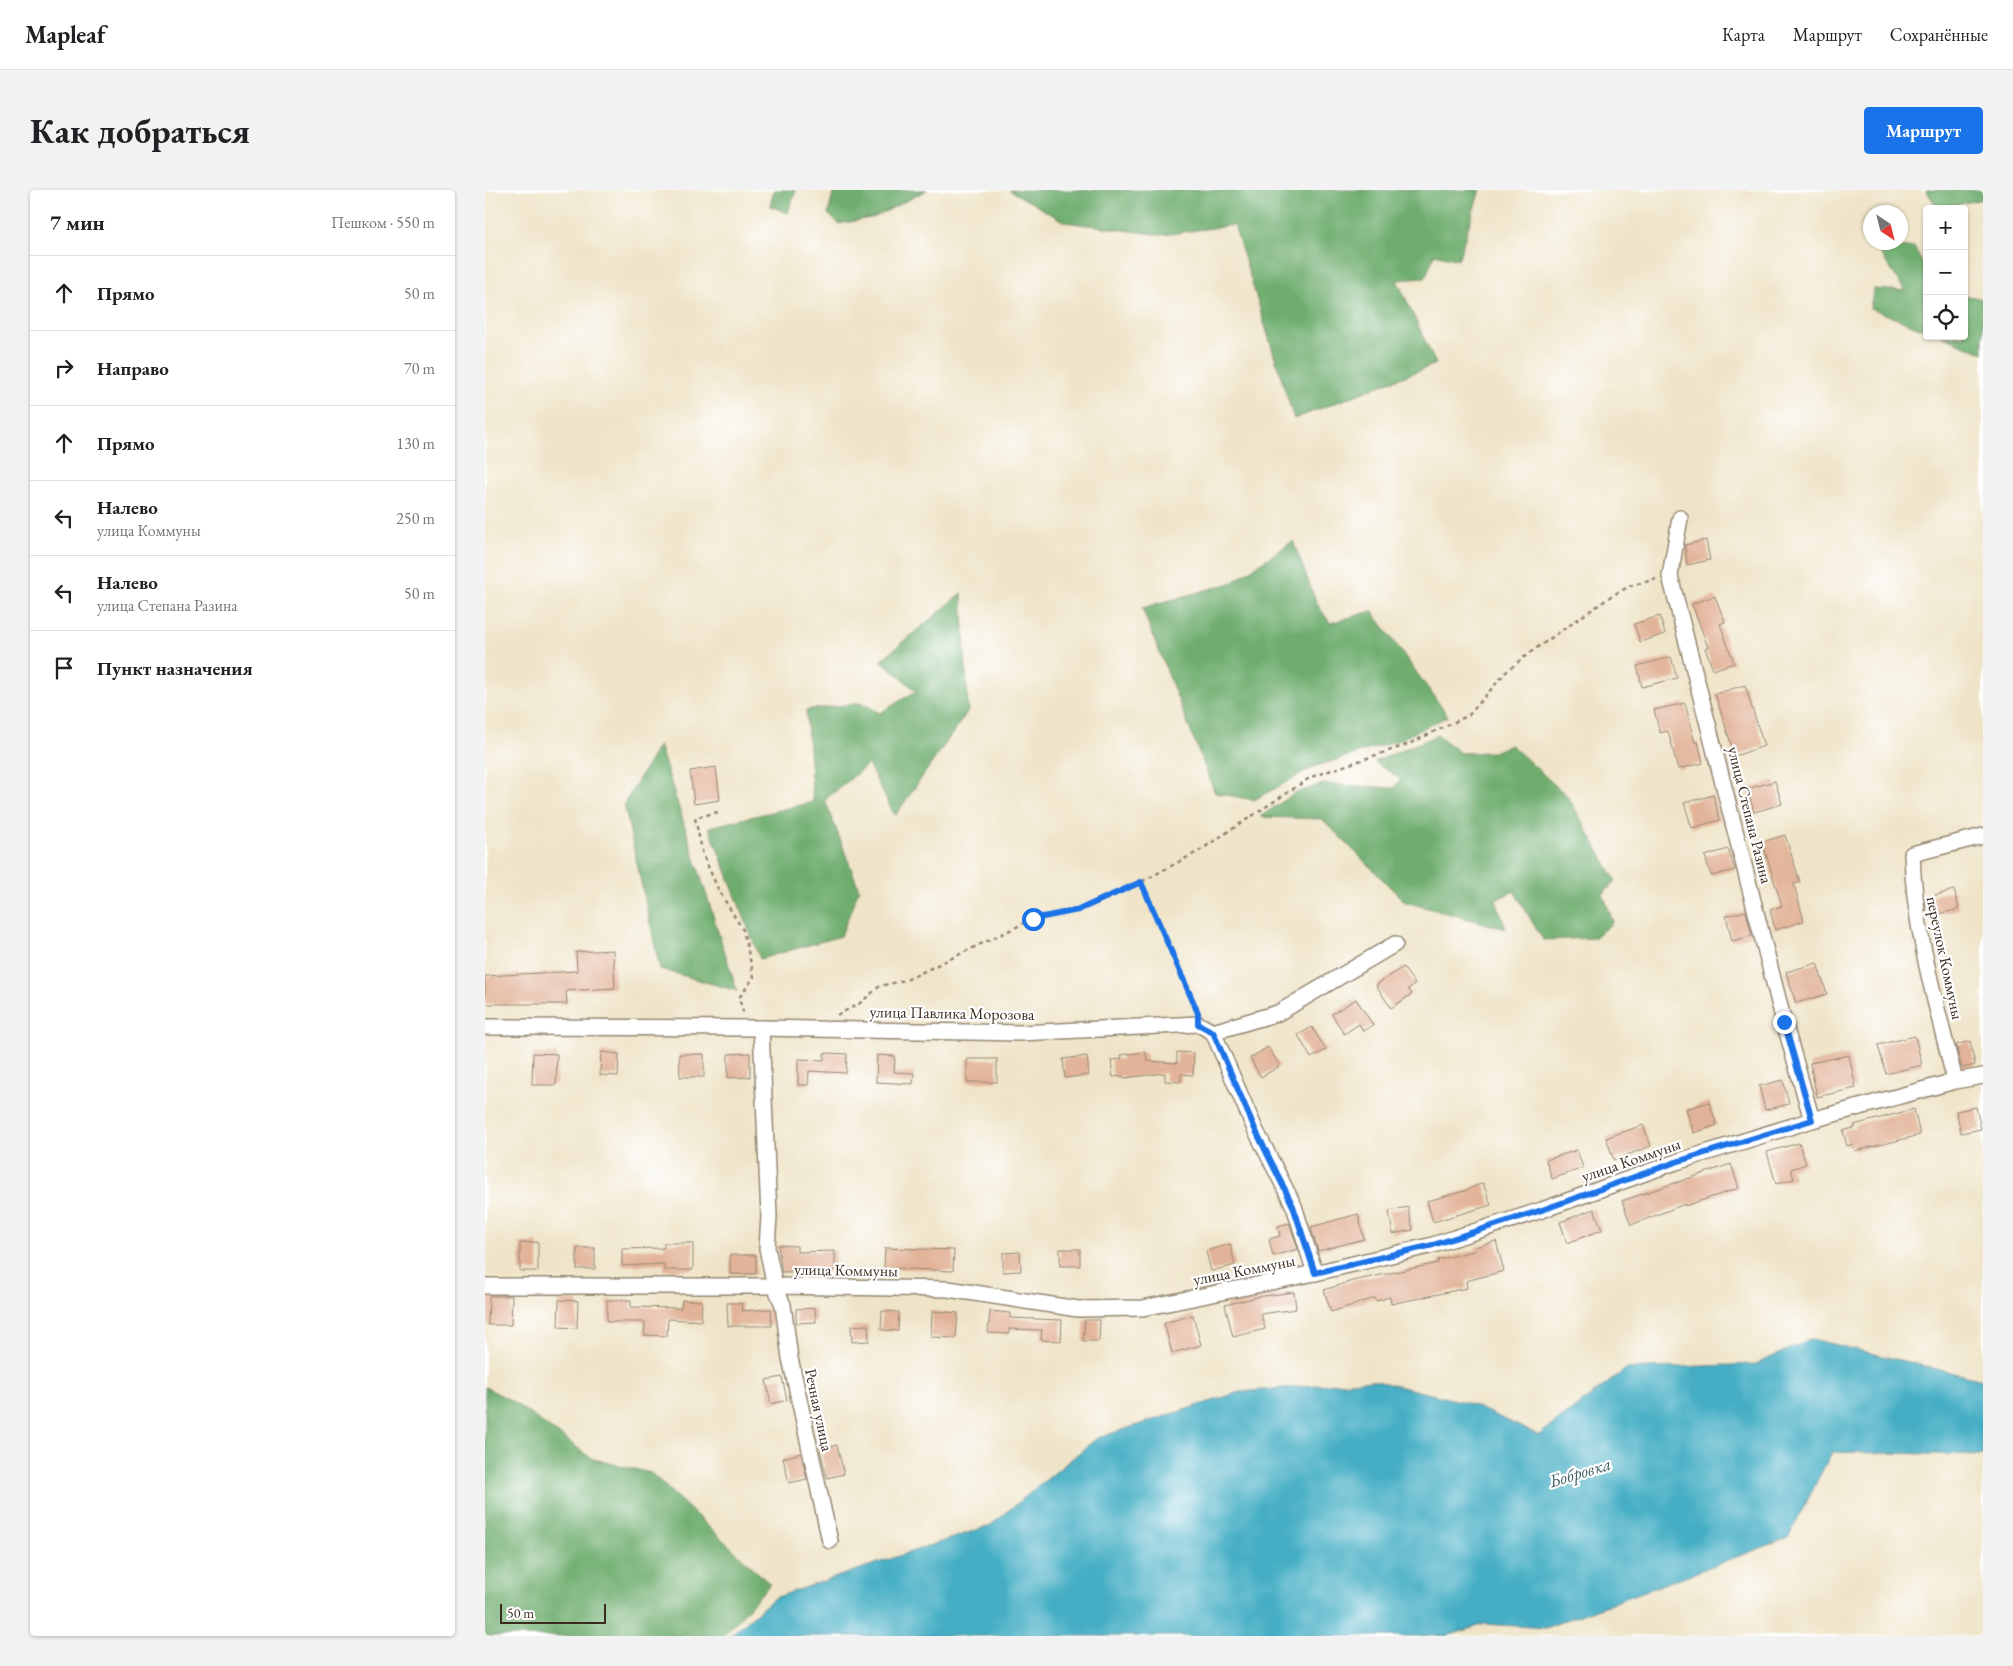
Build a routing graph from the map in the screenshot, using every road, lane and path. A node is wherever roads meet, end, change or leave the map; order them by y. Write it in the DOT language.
graph roads {
  1 [pos="1679,518"];
  2 [pos="1670,576"];
  3 [pos="718,812"];
  4 [pos="1983,836"];
  5 [pos="1141,882"];
  6 [pos="1395,944"];
  7 [pos="834,1016"];
  8 [pos="1198,1024"];
  9 [pos="485,1027"];
  10 [pos="754,1028"];
  11 [pos="1213,1032"];
  12 [pos="1983,1076"];
  13 [pos="1955,1081"];
  14 [pos="1812,1120"];
  15 [pos="1315,1273"];
  16 [pos="485,1286"];
  17 [pos="775,1286"];
  18 [pos="830,1541"];
  1 -- 2 [label="street, улица Степана Разина"];
  2 -- 5 [label="path"];
  2 -- 14 [label="street, улица Степана Разина"];
  3 -- 10 [label="path"];
  4 -- 13 [label="street, переулок Коммуны"];
  5 -- 7 [label="path"];
  5 -- 8 [label="path"];
  6 -- 11 [label="street"];
  8 -- 10 [label="street, улица Павлика Морозова"];
  8 -- 11 [label="street"];
  9 -- 10 [label="street, улица Павлика Морозова"];
  10 -- 17 [label="street, Речная улица"];
  11 -- 15 [label="street"];
  12 -- 13 [label="street, улица Коммуны"];
  13 -- 14 [label="street, улица Коммуны"];
  14 -- 15 [label="street, улица Коммуны"];
  15 -- 17 [label="street, улица Коммуны"];
  16 -- 17 [label="street, улица Коммуны"];
  17 -- 18 [label="street, Речная улица"];
}
